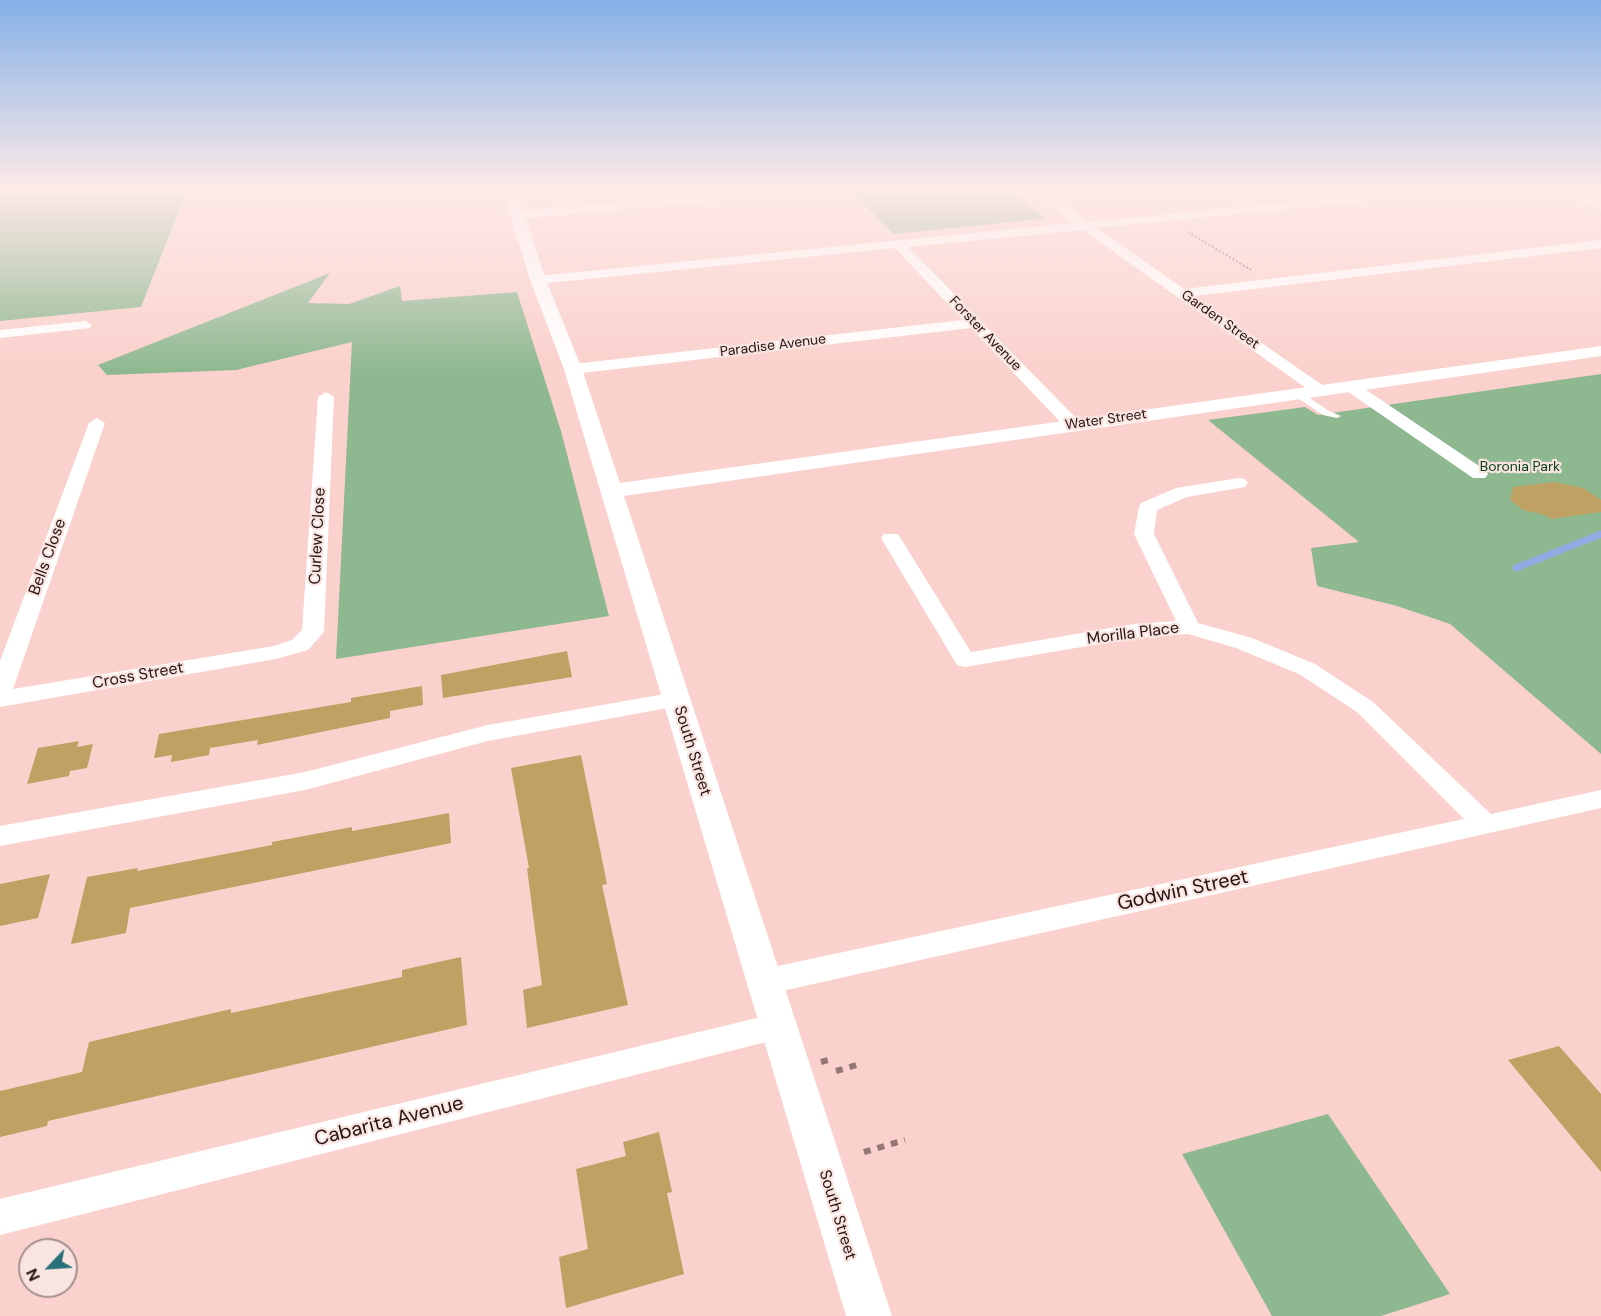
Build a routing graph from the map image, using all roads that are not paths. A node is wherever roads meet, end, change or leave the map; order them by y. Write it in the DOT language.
graph roads {
  1 [pos="529,249"];
  2 [pos="844,249"];
  3 [pos="903,249"];
  4 [pos="1119,249"];
  5 [pos="1555,249"];
  6 [pos="538,280"];
  7 [pos="1182,293"];
  8 [pos="973,323"];
  9 [pos="85,325"];
  10 [pos="0,334"];
  11 [pos="1601,351"];
  12 [pos="573,369"];
  13 [pos="1350,386"];
  14 [pos="1319,390"];
  15 [pos="1296,393"];
  16 [pos="326,397"];
  17 [pos="1337,417"];
  18 [pos="97,423"];
  19 [pos="1072,424"];
  20 [pos="1479,474"];
  21 [pos="1239,483"];
  22 [pos="610,491"];
  23 [pos="891,538"];
  24 [pos="1189,627"];
  25 [pos="276,652"];
  26 [pos="0,692"];
  27 [pos="0,699"];
  28 [pos="676,700"];
  29 [pos="1601,799"];
  30 [pos="1486,825"];
  31 [pos="0,836"];
  32 [pos="764,982"];
  33 [pos="778,1026"];
  34 [pos="0,1217"];
  35 [pos="869,1316"];
  1 -- 6 [label="street, South Street"];
  2 -- 6 [label="street"];
  3 -- 8 [label="street, Forster Avenue"];
  4 -- 7 [label="street, Garden Street"];
  5 -- 7 [label="street"];
  6 -- 12 [label="street, South Street"];
  7 -- 14 [label="street, Garden Street"];
  8 -- 12 [label="street, Paradise Avenue"];
  8 -- 19 [label="street, Forster Avenue"];
  9 -- 10 [label="street"];
  11 -- 13 [label="street, Water Street"];
  12 -- 22 [label="street, South Street"];
  13 -- 14 [label="street, Water Street"];
  13 -- 20 [label="street"];
  14 -- 15 [label="street, Water Street"];
  15 -- 17 [label="lane"];
  15 -- 19 [label="street, Water Street"];
  16 -- 25 [label="street, Curlew Close"];
  18 -- 26 [label="street, Bells Close"];
  19 -- 22 [label="street, Water Street"];
  21 -- 24 [label="street"];
  22 -- 28 [label="street, South Street"];
  23 -- 24 [label="street, Morilla Place"];
  24 -- 30 [label="street, Morilla Place"];
  25 -- 27 [label="street, Cross Street"];
  28 -- 31 [label="street"];
  28 -- 32 [label="street, South Street"];
  29 -- 30 [label="street, Godwin Street"];
  30 -- 32 [label="street, Godwin Street"];
  32 -- 33 [label="street, South Street"];
  33 -- 34 [label="street, Cabarita Avenue"];
  33 -- 35 [label="street, South Street"];
}
